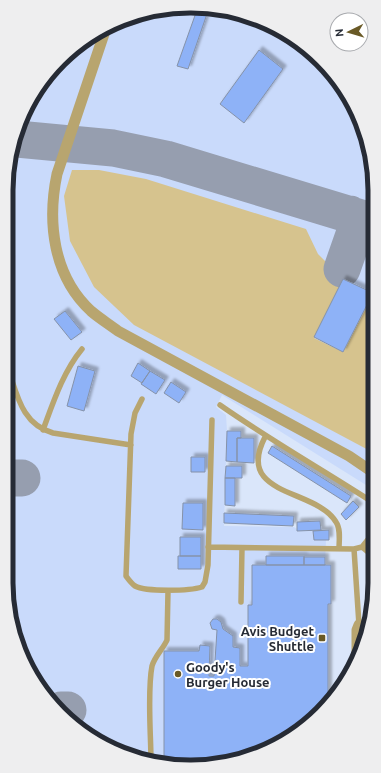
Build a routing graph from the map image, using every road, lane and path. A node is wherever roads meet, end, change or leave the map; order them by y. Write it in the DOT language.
graph roads {
  1 [pos="103,36"];
  2 [pos="82,349"];
  3 [pos="13,383"];
  4 [pos="142,399"];
  5 [pos="220,405"];
  6 [pos="212,420"];
  7 [pos="43,430"];
  8 [pos="265,437"];
  9 [pos="131,445"];
  10 [pos="368,469"];
  11 [pos="368,499"];
  12 [pos="368,540"];
  13 [pos="208,547"];
  14 [pos="362,547"];
  15 [pos="242,548"];
  16 [pos="339,549"];
  17 [pos="354,549"];
  18 [pos="368,552"];
  19 [pos="168,591"];
  20 [pos="241,602"];
  21 [pos="363,625"];
  22 [pos="356,645"];
  23 [pos="151,756"];
  1 -- 10 [label="street"];
  2 -- 7 [label="lane"];
  3 -- 7 [label="lane"];
  4 -- 9 [label="lane"];
  5 -- 8 [label="lane"];
  6 -- 13 [label="lane"];
  7 -- 9 [label="lane"];
  8 -- 11 [label="lane"];
  8 -- 16 [label="lane"];
  9 -- 19 [label="lane"];
  12 -- 14 [label="lane"];
  13 -- 15 [label="lane"];
  13 -- 19 [label="lane"];
  14 -- 17 [label="lane"];
  14 -- 18 [label="lane"];
  15 -- 16 [label="lane"];
  15 -- 20 [label="lane"];
  16 -- 17 [label="lane"];
  17 -- 21 [label="lane"];
  19 -- 23 [label="lane"];
  21 -- 22 [label="street"];
}
